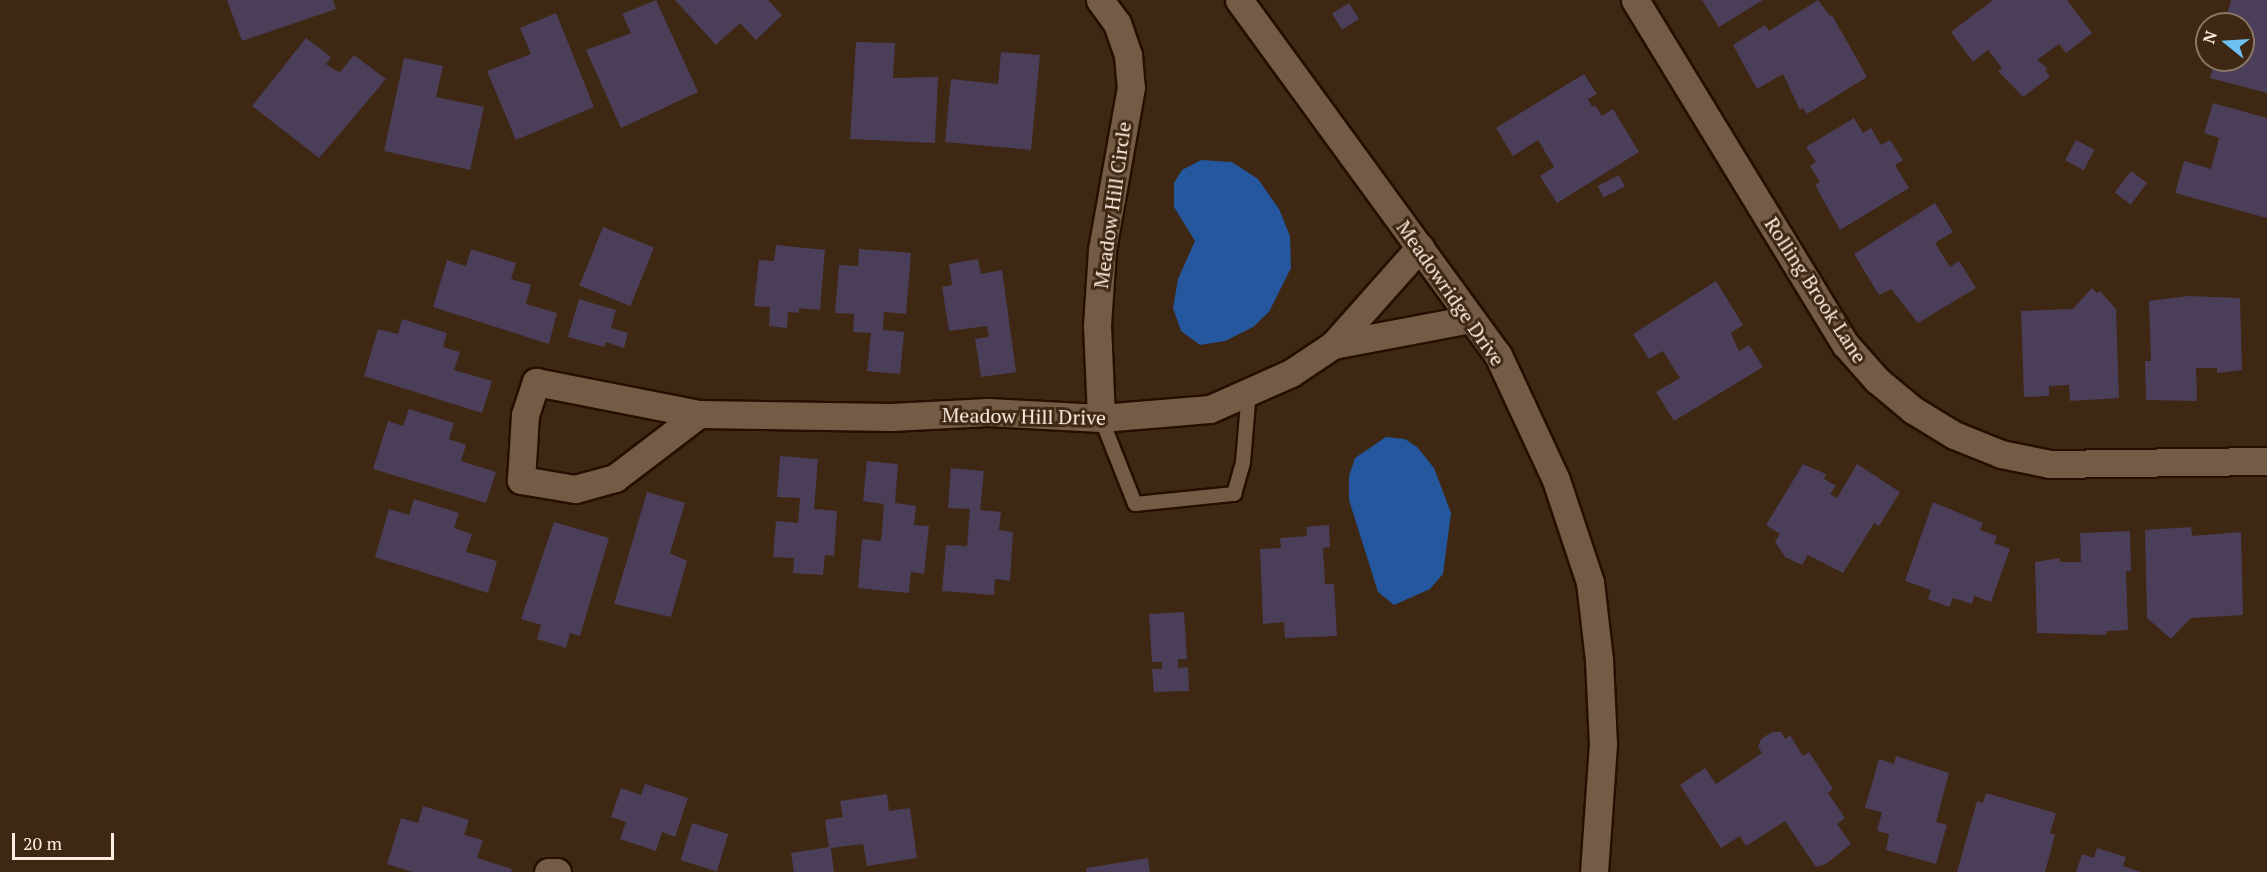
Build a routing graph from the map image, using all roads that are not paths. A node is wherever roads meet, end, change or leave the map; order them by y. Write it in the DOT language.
graph roads {
  1 [pos="1100,0"];
  2 [pos="1239,0"];
  3 [pos="1635,0"];
  4 [pos="1420,247"];
  5 [pos="1471,319"];
  6 [pos="1333,345"];
  7 [pos="1249,391"];
  8 [pos="699,414"];
  9 [pos="1101,418"];
  10 [pos="2267,461"];
  11 [pos="548,872"];
  12 [pos="557,872"];
  13 [pos="1594,872"];
  1 -- 9 [label="street, Meadow Hill Circle"];
  2 -- 4 [label="street, Meadowridge Drive"];
  3 -- 10 [label="street, Rolling Brook Lane"];
  4 -- 5 [label="street, Meadowridge Drive"];
  4 -- 6 [label="street, Meadow Hill Drive"];
  5 -- 6 [label="street, Meadow Hill Drive"];
  5 -- 13 [label="street, Meadowridge Drive"];
  6 -- 7 [label="street, Meadow Hill Drive"];
  7 -- 9 [label="street, Meadow Hill Drive"];
  7 -- 9 [label="lane"];
  8 -- 8 [label="street, Meadow Hill Drive"];
  8 -- 9 [label="street, Meadow Hill Drive"];
  11 -- 12 [label="street"];
}
